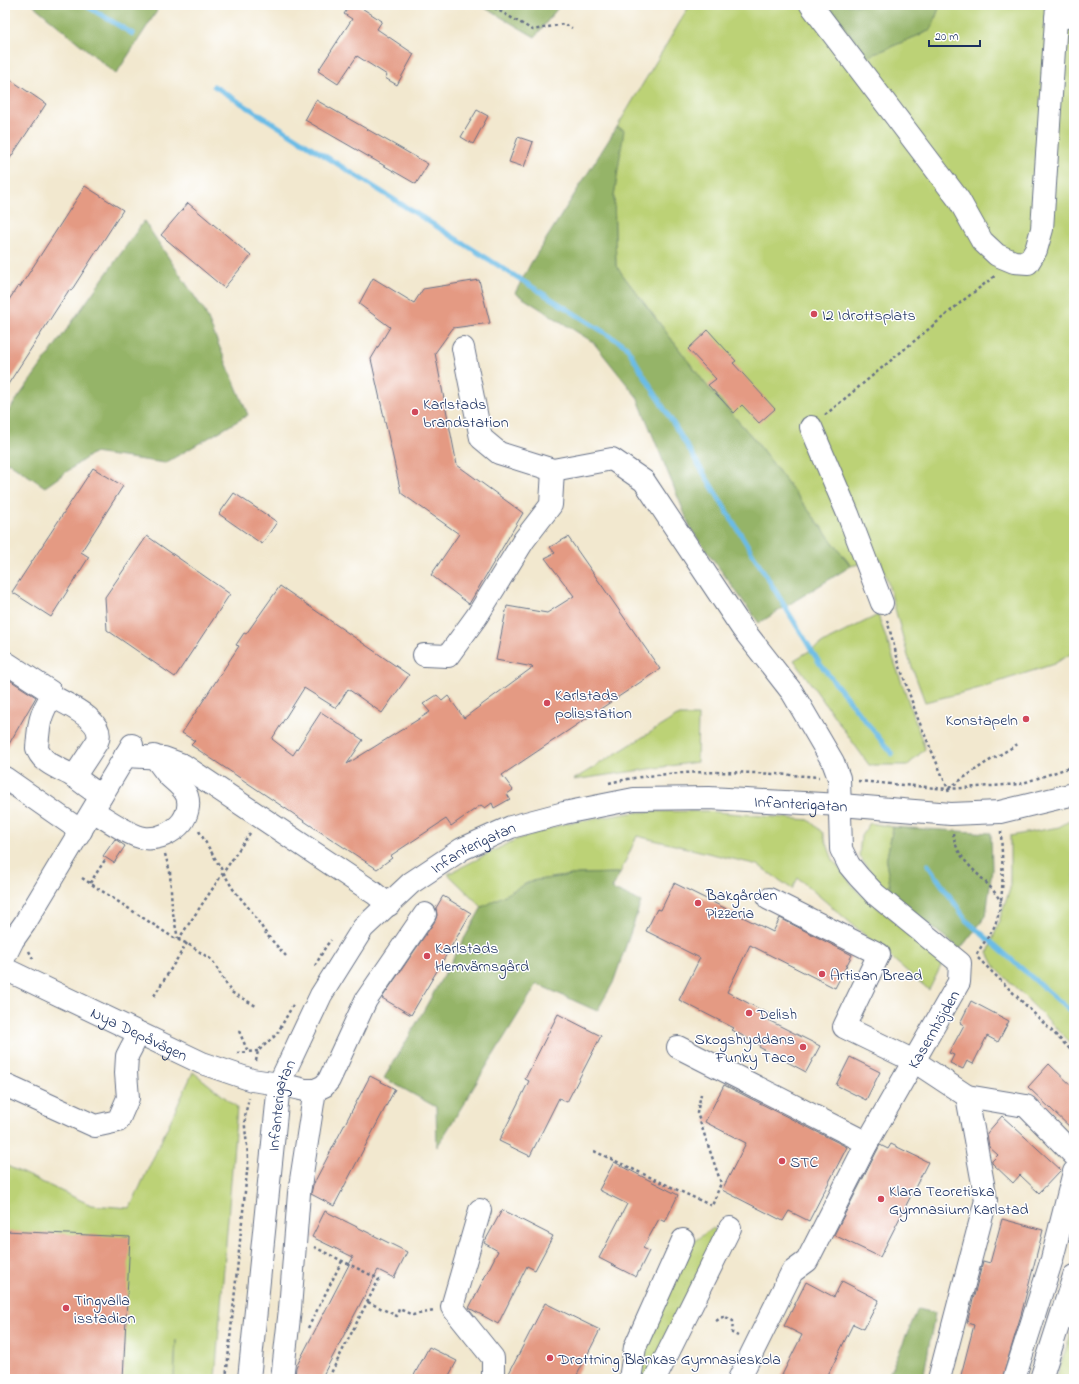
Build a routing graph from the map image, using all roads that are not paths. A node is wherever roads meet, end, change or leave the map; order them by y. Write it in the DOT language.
graph roads {
  1 [pos="811,5"];
  2 [pos="1062,13"];
  3 [pos="463,348"];
  4 [pos="811,427"];
  5 [pos="552,470"];
  6 [pos="882,603"];
  7 [pos="424,655"];
  8 [pos="5,662"];
  9 [pos="52,696"];
  10 [pos="154,756"];
  11 [pos="74,777"];
  12 [pos="5,778"];
  13 [pos="1074,794"];
  14 [pos="97,803"];
  15 [pos="841,806"];
  16 [pos="80,830"];
  17 [pos="381,899"];
  18 [pos="769,899"];
  19 [pos="425,914"];
  20 [pos="5,956"];
  21 [pos="5,969"];
  22 [pos="139,1033"];
  23 [pos="678,1047"];
  24 [pos="914,1061"];
  25 [pos="279,1084"];
  26 [pos="5,1085"];
  27 [pos="315,1090"];
  28 [pos="967,1096"];
  29 [pos="867,1143"];
  30 [pos="1074,1155"];
  31 [pos="1074,1172"];
  32 [pos="480,1210"];
  33 [pos="730,1228"];
  34 [pos="683,1240"];
  35 [pos="1074,1276"];
  36 [pos="249,1379"];
  37 [pos="282,1379"];
  38 [pos="493,1379"];
  39 [pos="630,1379"];
  40 [pos="655,1379"];
  41 [pos="739,1379"];
  42 [pos="939,1379"];
  43 [pos="1014,1379"];
  44 [pos="1041,1379"];
  1 -- 2 [label="street"];
  3 -- 5 [label="street"];
  4 -- 6 [label="street"];
  5 -- 7 [label="street"];
  5 -- 15 [label="street"];
  8 -- 9 [label="street"];
  9 -- 11 [label="street"];
  9 -- 11 [label="street"];
  10 -- 14 [label="street"];
  10 -- 14 [label="street"];
  10 -- 17 [label="street"];
  11 -- 14 [label="street"];
  12 -- 16 [label="street"];
  13 -- 15 [label="street, Infanterigatan"];
  14 -- 16 [label="street"];
  15 -- 17 [label="street, Infanterigatan"];
  15 -- 24 [label="street, Kasernhöjden"];
  16 -- 20 [label="street"];
  17 -- 25 [label="street, Infanterigatan"];
  18 -- 24 [label="street"];
  19 -- 27 [label="street"];
  21 -- 22 [label="street, Nya Depåvägen"];
  22 -- 25 [label="street, Nya Depåvägen"];
  22 -- 26 [label="street"];
  23 -- 29 [label="street"];
  24 -- 28 [label="street"];
  24 -- 29 [label="street, Kasernhöjden"];
  25 -- 27 [label="street, Nya Depåvägen"];
  25 -- 36 [label="street, Infanterigatan"];
  27 -- 37 [label="street"];
  28 -- 30 [label="street"];
  28 -- 42 [label="street"];
  29 -- 41 [label="street, Kasernhöjden"];
  31 -- 43 [label="street"];
  32 -- 38 [label="street"];
  33 -- 40 [label="street"];
  34 -- 39 [label="street"];
  35 -- 44 [label="street"];
}
